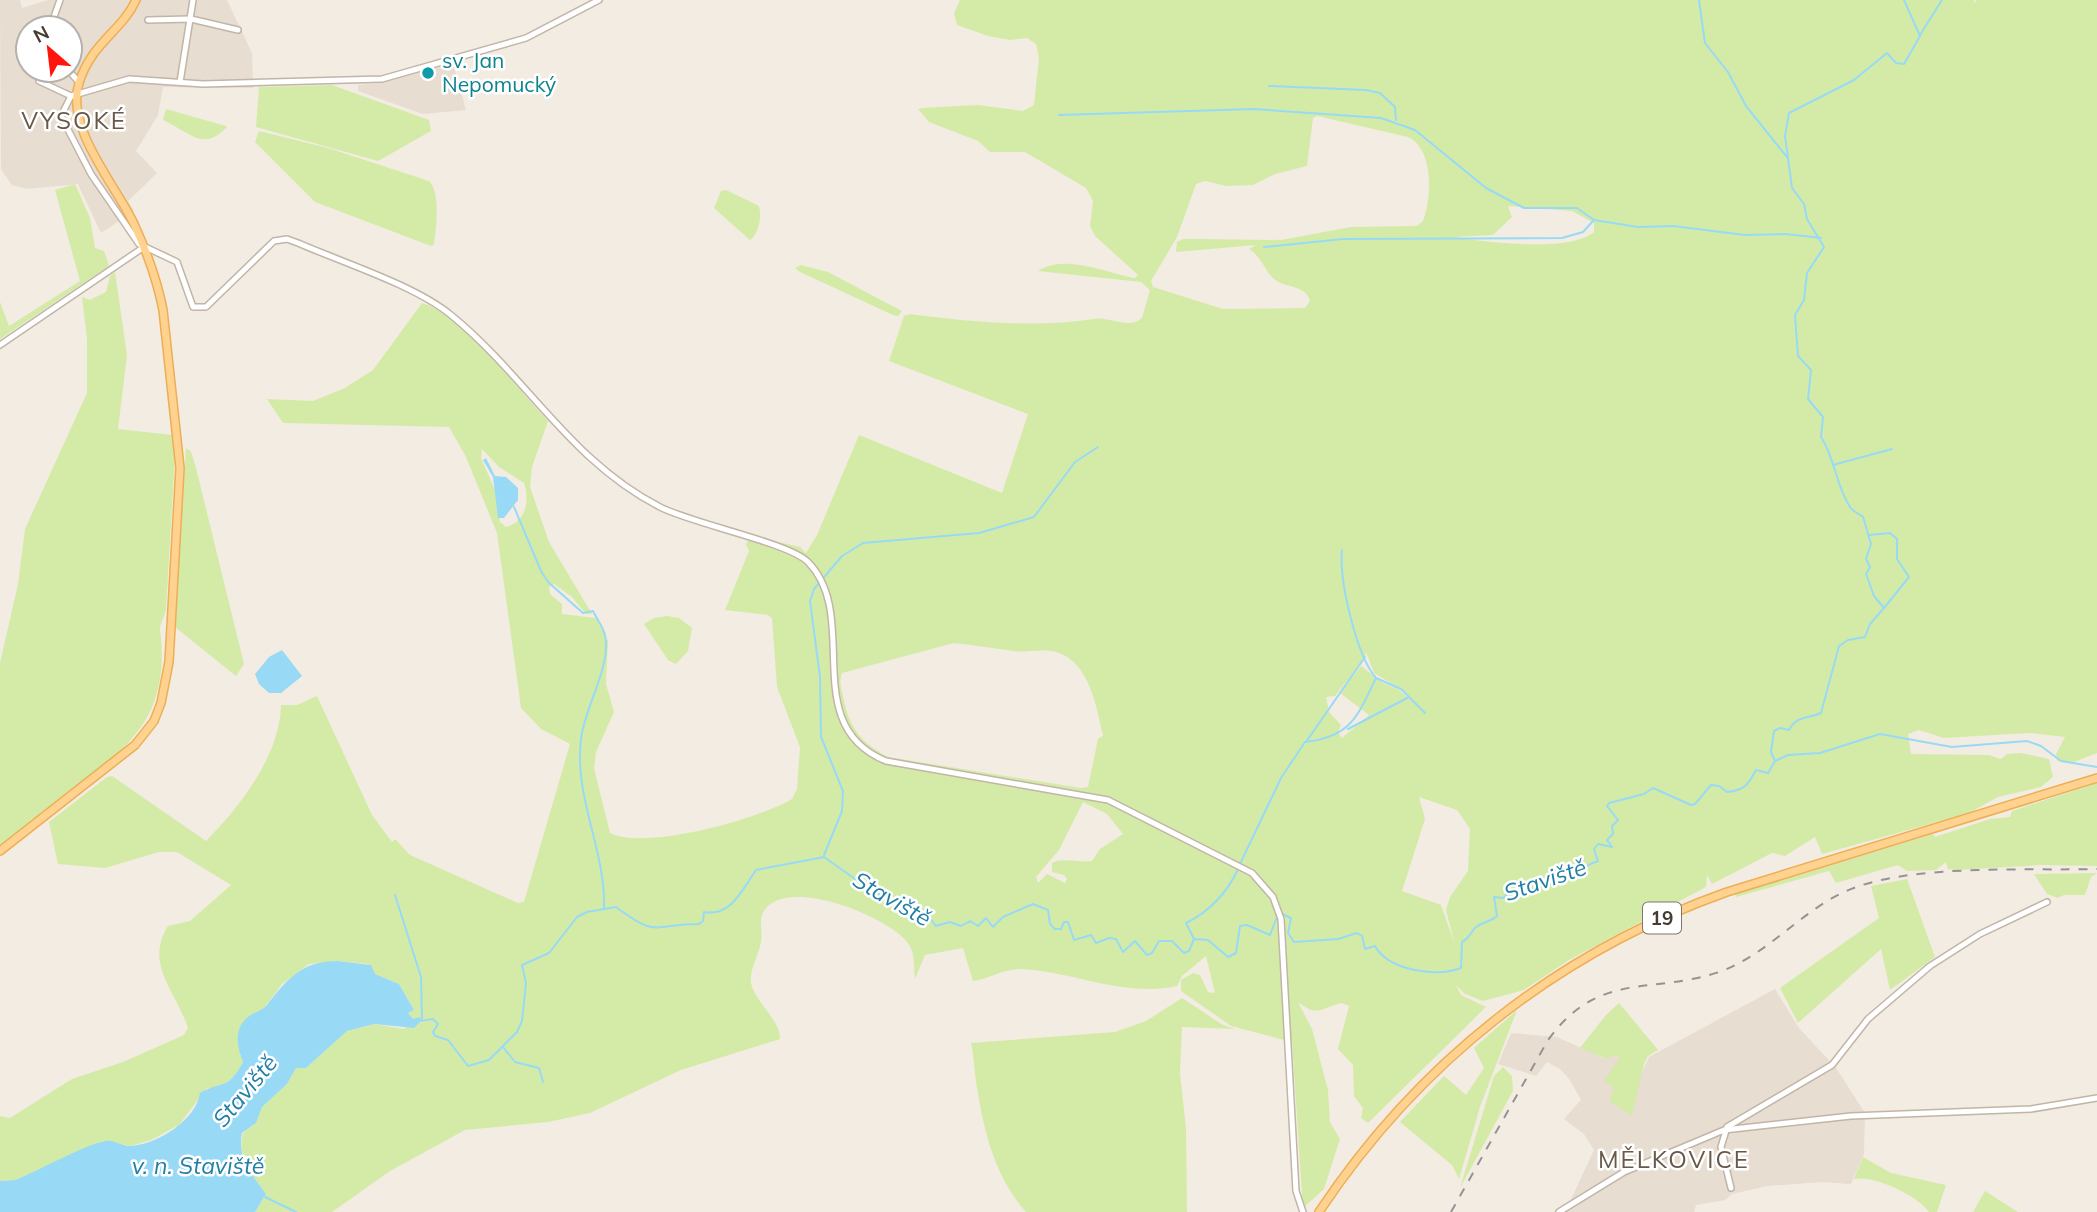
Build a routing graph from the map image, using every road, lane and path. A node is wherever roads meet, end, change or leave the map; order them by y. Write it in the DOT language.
graph roads {
  1 [pos="136,0"];
  2 [pos="193,0"];
  3 [pos="599,0"];
  4 [pos="148,19"];
  5 [pos="191,19"];
  6 [pos="238,30"];
  7 [pos="84,70"];
  8 [pos="180,82"];
  9 [pos="46,84"];
  10 [pos="78,84"];
  11 [pos="74,95"];
  12 [pos="144,247"];
  13 [pos="0,345"];
  14 [pos="2097,778"];
  15 [pos="0,851"];
  16 [pos="2047,902"];
  17 [pos="2097,1098"];
  18 [pos="1724,1130"];
  19 [pos="1731,1188"];
  20 [pos="1303,1212"];
  21 [pos="1319,1212"];
  22 [pos="1559,1212"];
  1 -- 7 [label="main road"];
  2 -- 5 [label="street"];
  3 -- 8 [label="street"];
  4 -- 5 [label="street"];
  5 -- 6 [label="street"];
  5 -- 8 [label="street"];
  8 -- 11 [label="street"];
  9 -- 11 [label="street"];
  10 -- 11 [label="main road"];
  11 -- 12 [label="main road"];
  11 -- 12 [label="street"];
  12 -- 13 [label="street"];
  12 -- 15 [label="main road"];
  12 -- 20 [label="street"];
  14 -- 21 [label="main road, 19"];
  16 -- 18 [label="street"];
  17 -- 18 [label="street"];
  18 -- 19 [label="street"];
  18 -- 22 [label="street"];
}
